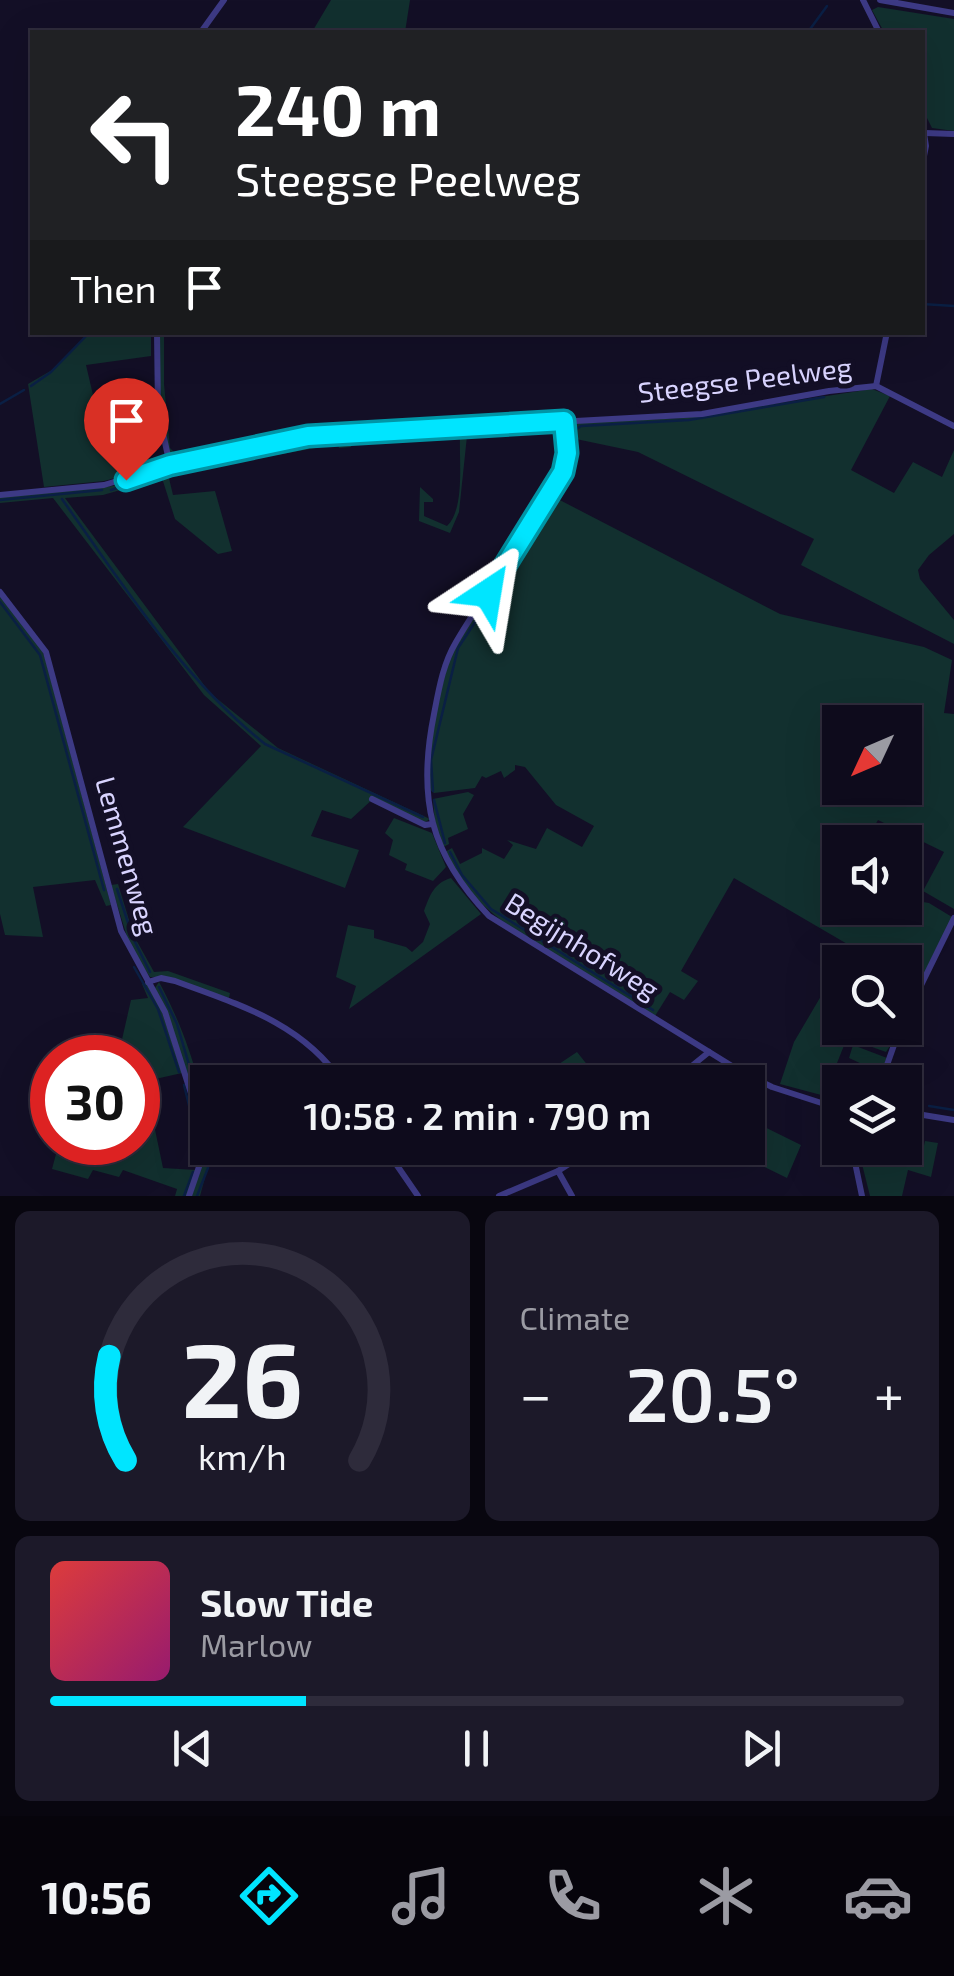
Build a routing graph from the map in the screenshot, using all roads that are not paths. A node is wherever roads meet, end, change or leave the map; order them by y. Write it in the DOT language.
graph roads {
  1 [pos="224,0"];
  2 [pos="863,0"];
  3 [pos="880,0"];
  4 [pos="954,13"];
  5 [pos="202,30"];
  6 [pos="878,30"];
  7 [pos="925,132"];
  8 [pos="954,134"];
  9 [pos="156,335"];
  10 [pos="886,335"];
  11 [pos="876,386"];
  12 [pos="564,421"];
  13 [pos="954,426"];
  14 [pos="170,465"];
  15 [pos="0,495"];
  16 [pos="0,592"];
  17 [pos="372,798"];
  18 [pos="432,824"];
  19 [pos="954,918"];
  20 [pos="148,982"];
  21 [pos="922,983"];
  22 [pos="709,1052"];
  23 [pos="328,1065"];
  24 [pos="693,1065"];
  25 [pos="822,1103"];
  26 [pos="922,1115"];
  27 [pos="954,1120"];
  28 [pos="397,1165"];
  29 [pos="568,1165"];
  30 [pos="856,1165"];
  31 [pos="558,1172"];
  32 [pos="189,1196"];
  33 [pos="418,1196"];
  34 [pos="500,1196"];
  35 [pos="572,1196"];
  36 [pos="862,1196"];
  1 -- 5 [label="street"];
  2 -- 6 [label="street"];
  3 -- 4 [label="street"];
  7 -- 8 [label="street"];
  9 -- 14 [label="street"];
  10 -- 11 [label="street"];
  11 -- 12 [label="street, Steegse Peelweg"];
  11 -- 13 [label="street, Steegse Peelweg"];
  12 -- 14 [label="street, Steegse Peelweg"];
  12 -- 18 [label="street, Begijnhofweg"];
  14 -- 15 [label="street, Steegse Peelweg"];
  16 -- 20 [label="street, Lemmenweg"];
  17 -- 18 [label="street"];
  18 -- 22 [label="street, Begijnhofweg"];
  19 -- 21 [label="street"];
  20 -- 23 [label="street"];
  20 -- 32 [label="street, Lemmenweg"];
  22 -- 24 [label="street"];
  22 -- 25 [label="street, Begijnhofweg"];
  26 -- 27 [label="street"];
  28 -- 33 [label="street"];
  29 -- 31 [label="street"];
  30 -- 36 [label="street"];
  31 -- 34 [label="street"];
  31 -- 35 [label="street"];
}
